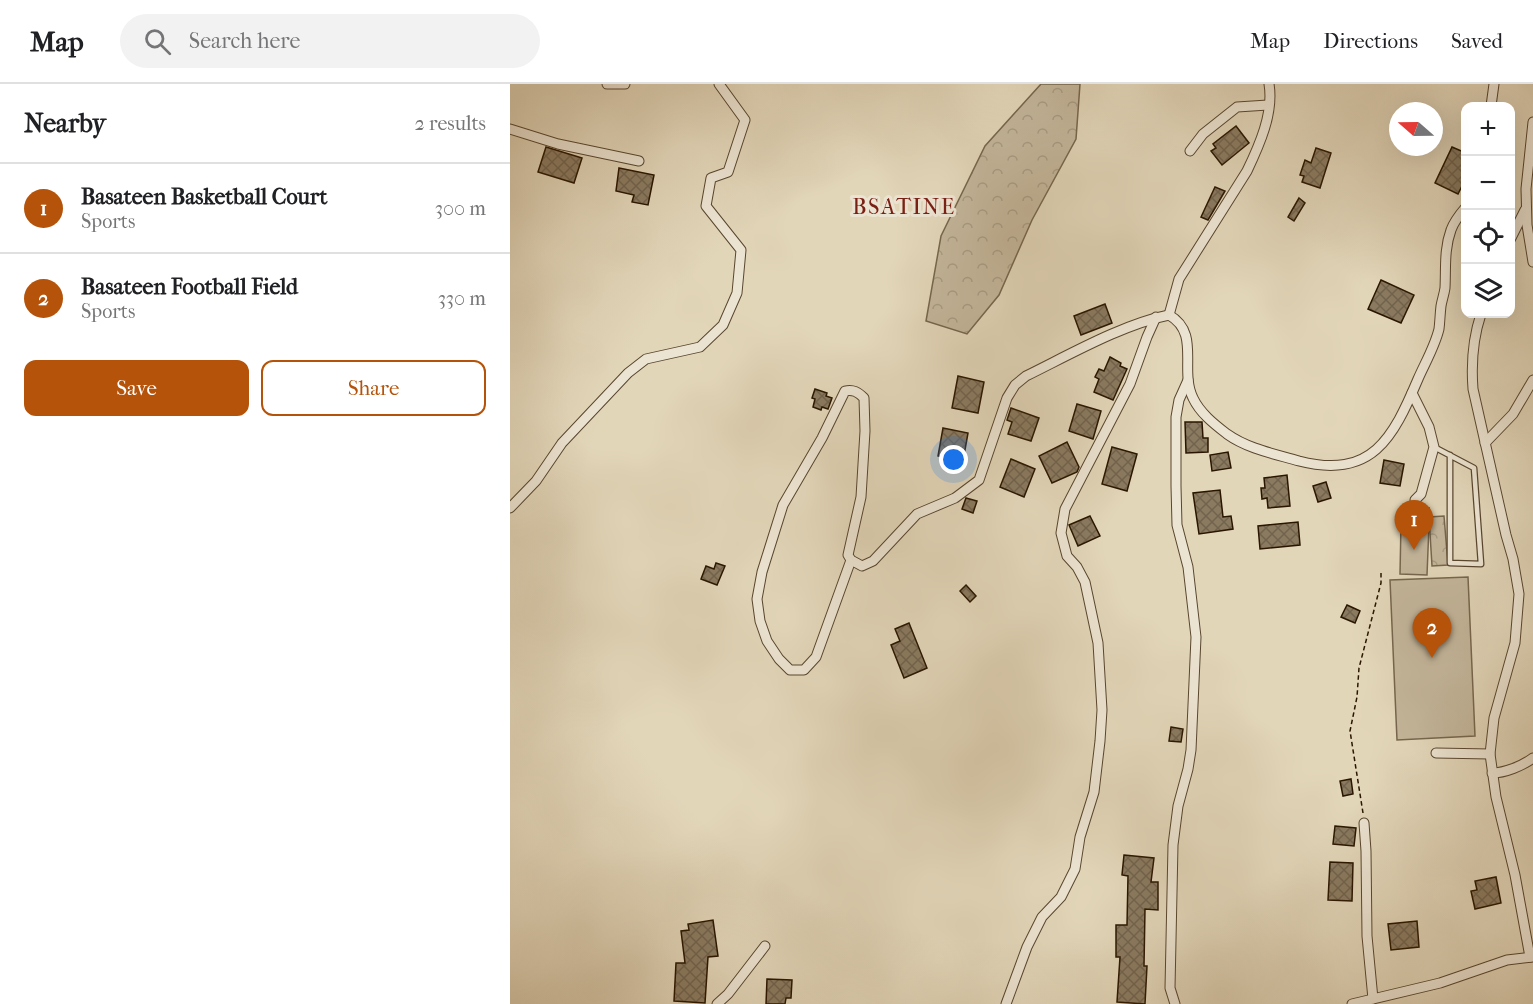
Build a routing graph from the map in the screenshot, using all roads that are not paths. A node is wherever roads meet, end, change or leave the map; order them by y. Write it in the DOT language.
graph roads {
  1 [pos="607,84"];
  2 [pos="625,84"];
  3 [pos="719,84"];
  4 [pos="1269,84"];
  5 [pos="1494,84"];
  6 [pos="1492,102"];
  7 [pos="1268,105"];
  8 [pos="1533,122"];
  9 [pos="510,129"];
  10 [pos="1190,151"];
  11 [pos="639,161"];
  12 [pos="1530,178"];
  13 [pos="1526,207"];
  14 [pos="1464,210"];
  15 [pos="1515,230"];
  16 [pos="1533,262"];
  17 [pos="1170,315"];
  18 [pos="1156,317"];
  19 [pos="1480,318"];
  20 [pos="1188,380"];
  21 [pos="1533,380"];
  22 [pos="1412,393"];
  23 [pos="1485,443"];
  24 [pos="1434,447"];
  25 [pos="1450,455"];
  26 [pos="1415,500"];
  27 [pos="510,508"];
  28 [pos="851,560"];
  29 [pos="1436,753"];
  30 [pos="1490,754"];
  31 [pos="1533,758"];
  32 [pos="1492,773"];
  33 [pos="1364,823"];
  34 [pos="765,946"];
  35 [pos="1532,957"];
  36 [pos="1373,999"];
  37 [pos="717,1004"];
  38 [pos="1006,1004"];
  39 [pos="1175,1004"];
  40 [pos="1352,1004"];
  1 -- 2 [label="street"];
  3 -- 27 [label="street"];
  4 -- 7 [label="street"];
  5 -- 6 [label="street"];
  7 -- 10 [label="street"];
  7 -- 17 [label="street"];
  8 -- 12 [label="street"];
  9 -- 11 [label="street"];
  12 -- 13 [label="street"];
  13 -- 15 [label="street"];
  13 -- 16 [label="street"];
  14 -- 22 [label="street"];
  17 -- 18 [label="street"];
  17 -- 20 [label="street"];
  18 -- 28 [label="street"];
  18 -- 38 [label="street"];
  19 -- 23 [label="street"];
  20 -- 22 [label="street"];
  20 -- 39 [label="street"];
  21 -- 23 [label="street"];
  22 -- 24 [label="street"];
  23 -- 30 [label="street"];
  24 -- 25 [label="lane"];
  24 -- 26 [label="street"];
  25 -- 25 [label="lane"];
  28 -- 28 [label="street"];
  29 -- 30 [label="street"];
  30 -- 32 [label="street"];
  31 -- 32 [label="street"];
  32 -- 35 [label="street"];
  33 -- 36 [label="street"];
  34 -- 37 [label="street"];
  35 -- 36 [label="street"];
  36 -- 40 [label="street"];
}
